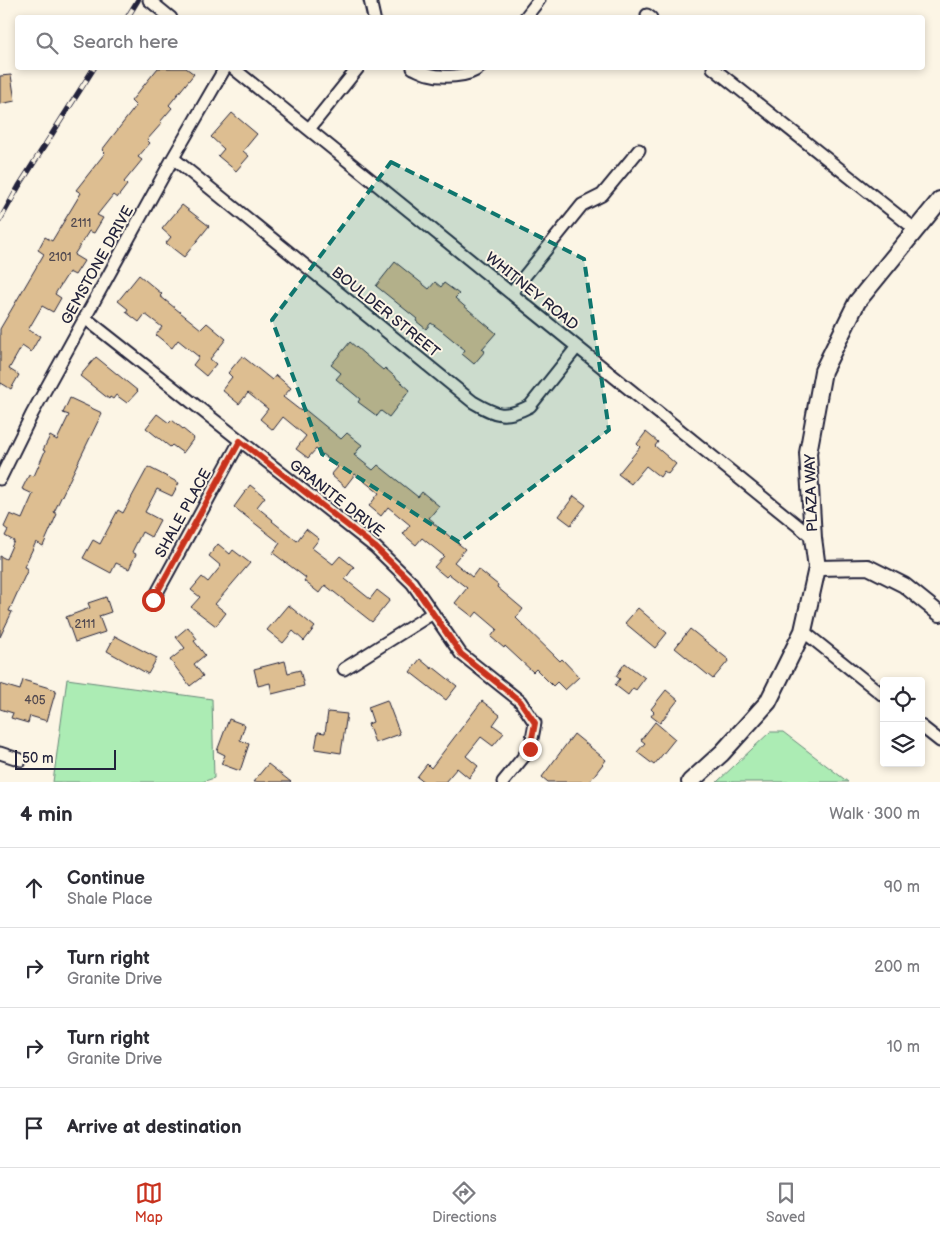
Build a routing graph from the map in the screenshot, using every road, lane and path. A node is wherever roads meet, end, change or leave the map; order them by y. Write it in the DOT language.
graph roads {
  1 [pos="149,0"];
  2 [pos="370,0"];
  3 [pos="539,0"];
  4 [pos="167,15"];
  5 [pos="373,15"];
  6 [pos="527,15"];
  7 [pos="224,70"];
  8 [pos="235,70"];
  9 [pos="356,70"];
  10 [pos="418,70"];
  11 [pos="477,70"];
  12 [pos="716,70"];
  13 [pos="309,129"];
  14 [pos="638,150"];
  15 [pos="173,158"];
  16 [pos="940,200"];
  17 [pos="916,230"];
  18 [pos="511,293"];
  19 [pos="85,318"];
  20 [pos="577,348"];
  21 [pos="240,441"];
  22 [pos="0,479"];
  23 [pos="813,538"];
  24 [pos="817,568"];
  25 [pos="153,600"];
  26 [pos="433,614"];
  27 [pos="940,614"];
  28 [pos="803,631"];
  29 [pos="344,669"];
  30 [pos="880,693"];
  31 [pos="925,729"];
  32 [pos="940,741"];
  33 [pos="0,753"];
  34 [pos="21,760"];
  35 [pos="503,782"];
  36 [pos="690,782"];
  1 -- 4 [label="street"];
  2 -- 5 [label="street"];
  3 -- 6 [label="street"];
  7 -- 15 [label="street, GEMSTONE DRIVE"];
  8 -- 13 [label="street, WHITNEY ROAD"];
  9 -- 13 [label="street"];
  10 -- 11 [label="street"];
  12 -- 17 [label="street"];
  13 -- 18 [label="street, WHITNEY ROAD"];
  14 -- 18 [label="street"];
  15 -- 19 [label="street, GEMSTONE DRIVE"];
  15 -- 20 [label="street, BOULDER STREET"];
  16 -- 17 [label="main road, PLAZA WAY"];
  17 -- 23 [label="main road, PLAZA WAY"];
  18 -- 20 [label="street, WHITNEY ROAD"];
  19 -- 21 [label="street, GRANITE DRIVE"];
  19 -- 22 [label="street, GEMSTONE DRIVE"];
  20 -- 23 [label="street, WHITNEY ROAD"];
  21 -- 25 [label="street, SHALE PLACE"];
  21 -- 26 [label="street, GRANITE DRIVE"];
  23 -- 24 [label="main road, PLAZA WAY"];
  24 -- 27 [label="street"];
  24 -- 28 [label="main road, PLAZA WAY"];
  26 -- 29 [label="street"];
  26 -- 35 [label="street, GRANITE DRIVE"];
  28 -- 30 [label="street"];
  28 -- 36 [label="main road, PLAZA WAY"];
  31 -- 32 [label="street"];
  33 -- 34 [label="street"];
}
